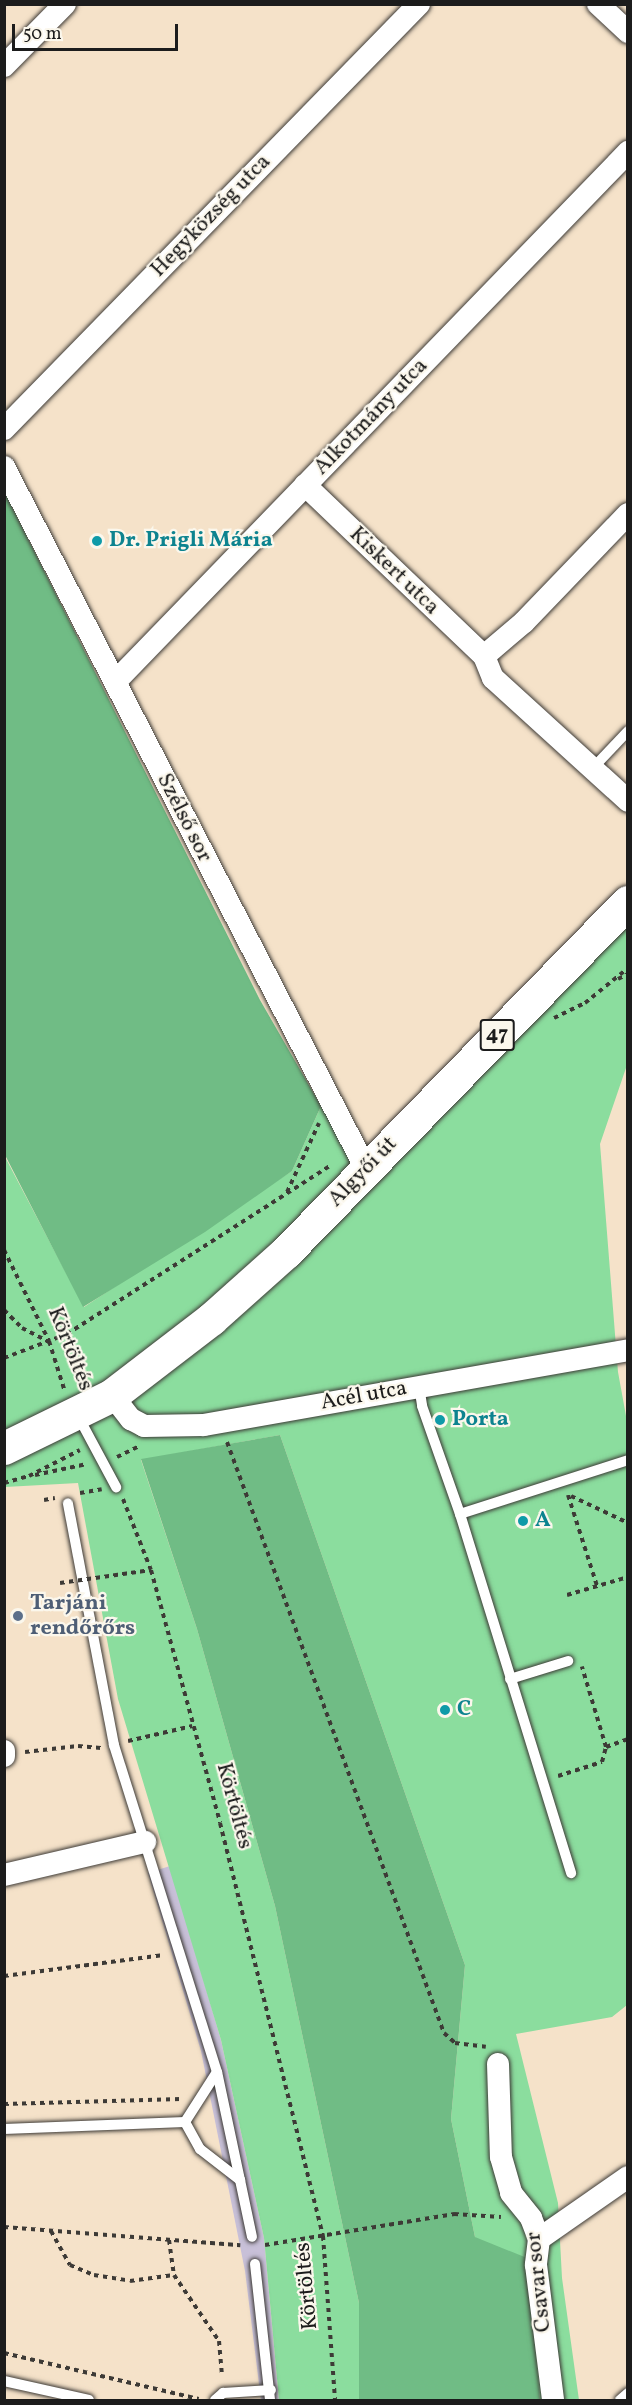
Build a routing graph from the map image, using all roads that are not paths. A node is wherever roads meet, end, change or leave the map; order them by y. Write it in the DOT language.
graph roads {
  1 [pos="64,4"];
  2 [pos="419,4"];
  3 [pos="598,4"];
  4 [pos="627,32"];
  5 [pos="4,66"];
  6 [pos="627,152"];
  7 [pos="4,429"];
  8 [pos="4,467"];
  9 [pos="305,485"];
  10 [pos="627,514"];
  11 [pos="484,656"];
  12 [pos="115,682"];
  13 [pos="627,731"];
  14 [pos="592,769"];
  15 [pos="627,801"];
  16 [pos="627,902"];
  17 [pos="361,1159"];
  18 [pos="627,1350"];
  19 [pos="419,1386"];
  20 [pos="112,1395"];
  21 [pos="76,1413"];
  22 [pos="4,1448"];
  23 [pos="627,1460"];
  24 [pos="116,1487"];
  25 [pos="68,1503"];
  26 [pos="460,1514"];
  27 [pos="568,1661"];
  28 [pos="510,1679"];
  29 [pos="145,1842"];
  30 [pos="571,1873"];
  31 [pos="4,1875"];
  32 [pos="498,2064"];
  33 [pos="217,2072"];
  34 [pos="185,2122"];
  35 [pos="4,2129"];
  36 [pos="627,2176"];
  37 [pos="240,2180"];
  38 [pos="535,2229"];
  39 [pos="250,2241"];
  40 [pos="255,2264"];
  41 [pos="4,2381"];
  42 [pos="627,2393"];
  43 [pos="270,2395"];
  44 [pos="219,2397"];
  45 [pos="89,2400"];
  46 [pos="553,2400"];
  47 [pos="620,2400"];
  1 -- 5 [label="street"];
  2 -- 7 [label="street, Hegyközség utca"];
  3 -- 4 [label="street"];
  6 -- 9 [label="street, Alkotmány utca"];
  8 -- 12 [label="street, Szélső sor"];
  9 -- 11 [label="street, Kiskert utca"];
  9 -- 12 [label="street, Alkotmány utca"];
  10 -- 11 [label="street"];
  11 -- 14 [label="street, Kiskert utca"];
  12 -- 17 [label="street, Szélső sor"];
  13 -- 14 [label="lane"];
  14 -- 15 [label="street, Kiskert utca"];
  16 -- 17 [label="main road, Algyői út / 47"];
  17 -- 20 [label="main road, Algyői út / 47"];
  18 -- 19 [label="street, Acél utca"];
  19 -- 20 [label="street, Acél utca"];
  19 -- 26 [label="lane"];
  20 -- 21 [label="main road, Algyői út / 47"];
  21 -- 22 [label="main road, 47"];
  21 -- 24 [label="lane, Körtöltés"];
  23 -- 26 [label="lane"];
  25 -- 29 [label="lane"];
  26 -- 28 [label="lane"];
  27 -- 28 [label="lane"];
  28 -- 30 [label="lane"];
  29 -- 31 [label="street"];
  29 -- 33 [label="lane"];
  32 -- 38 [label="street, Csavar sor"];
  33 -- 34 [label="lane"];
  33 -- 37 [label="lane"];
  34 -- 35 [label="lane"];
  34 -- 37 [label="lane"];
  36 -- 38 [label="street"];
  37 -- 39 [label="lane"];
  38 -- 46 [label="street, Csavar sor"];
  40 -- 43 [label="lane"];
  41 -- 45 [label="lane"];
  42 -- 47 [label="lane"];
  43 -- 44 [label="lane"];
}
